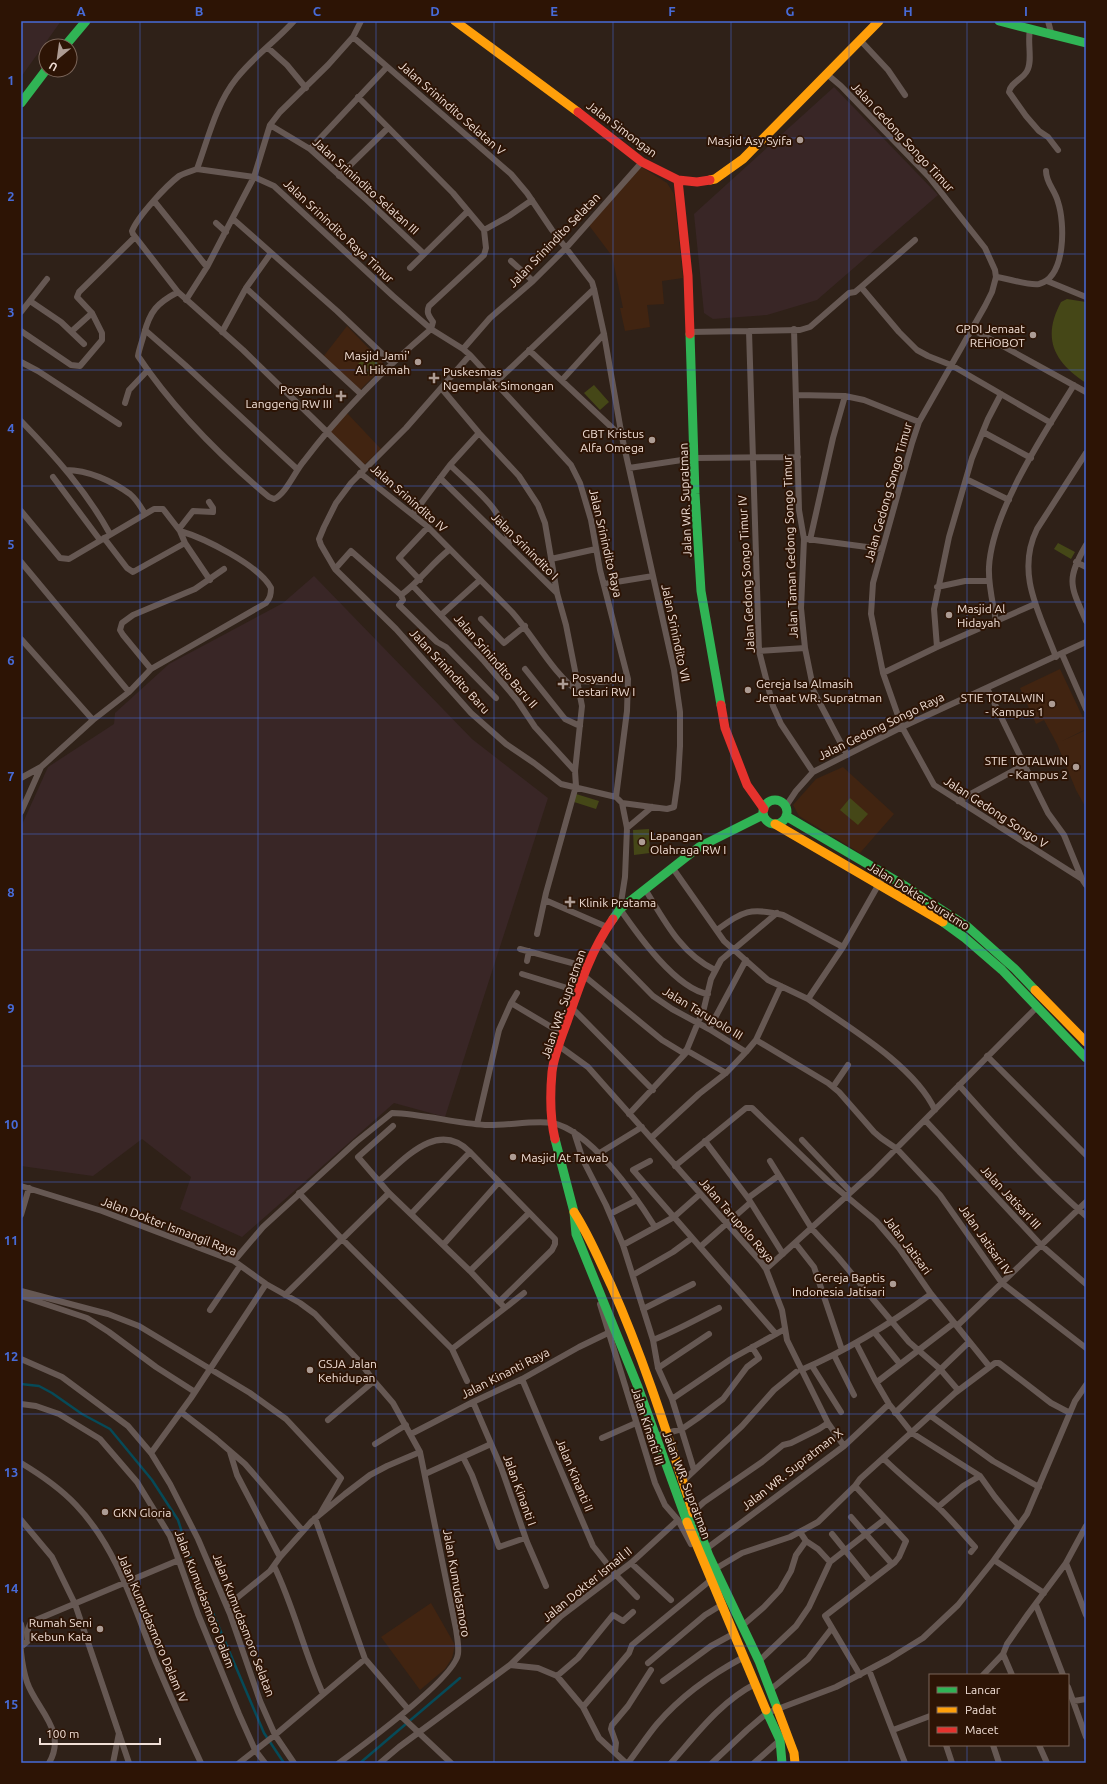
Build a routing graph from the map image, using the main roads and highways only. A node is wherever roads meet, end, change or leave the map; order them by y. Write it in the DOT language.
graph roads {
  1 [pos="86,21"];
  2 [pos="455,21"];
  3 [pos="879,21"];
  4 [pos="999,21"];
  5 [pos="72,38"];
  6 [pos="1086,42"];
  7 [pos="40,78"];
  8 [pos="21,103"];
  9 [pos="678,180"];
  10 [pos="786,811"];
  11 [pos="764,812"];
  12 [pos="775,824"];
  13 [pos="968,927"];
  14 [pos="962,935"];
  15 [pos="1086,1042"];
  16 [pos="1086,1058"];
  17 [pos="574,1212"];
  18 [pos="782,1763"];
  19 [pos="795,1763"];
  1 -- 5 [label="main road"];
  2 -- 9 [label="main road, Jalan Simongan"];
  3 -- 9 [label="main road, Jalan Simongan"];
  4 -- 6 [label="main road"];
  7 -- 8 [label="main road"];
  9 -- 11 [label="main road, Jalan WR. Supratman"];
  10 -- 11 [label="main road"];
  10 -- 12 [label="main road"];
  10 -- 13 [label="main road, Jalan Dokter Suratmo"];
  11 -- 12 [label="main road"];
  11 -- 17 [label="main road, Jalan WR. Supratman"];
  12 -- 14 [label="main road, Jalan Dokter Suratmo"];
  13 -- 14 [label="main road"];
  13 -- 15 [label="main road, Jalan Dokter Suratmo"];
  14 -- 16 [label="main road, Jalan Dokter Suratmo"];
  17 -- 18 [label="main road, Jalan WR. Supratman"];
  17 -- 19 [label="main road, Jalan WR. Supratman"];
}
